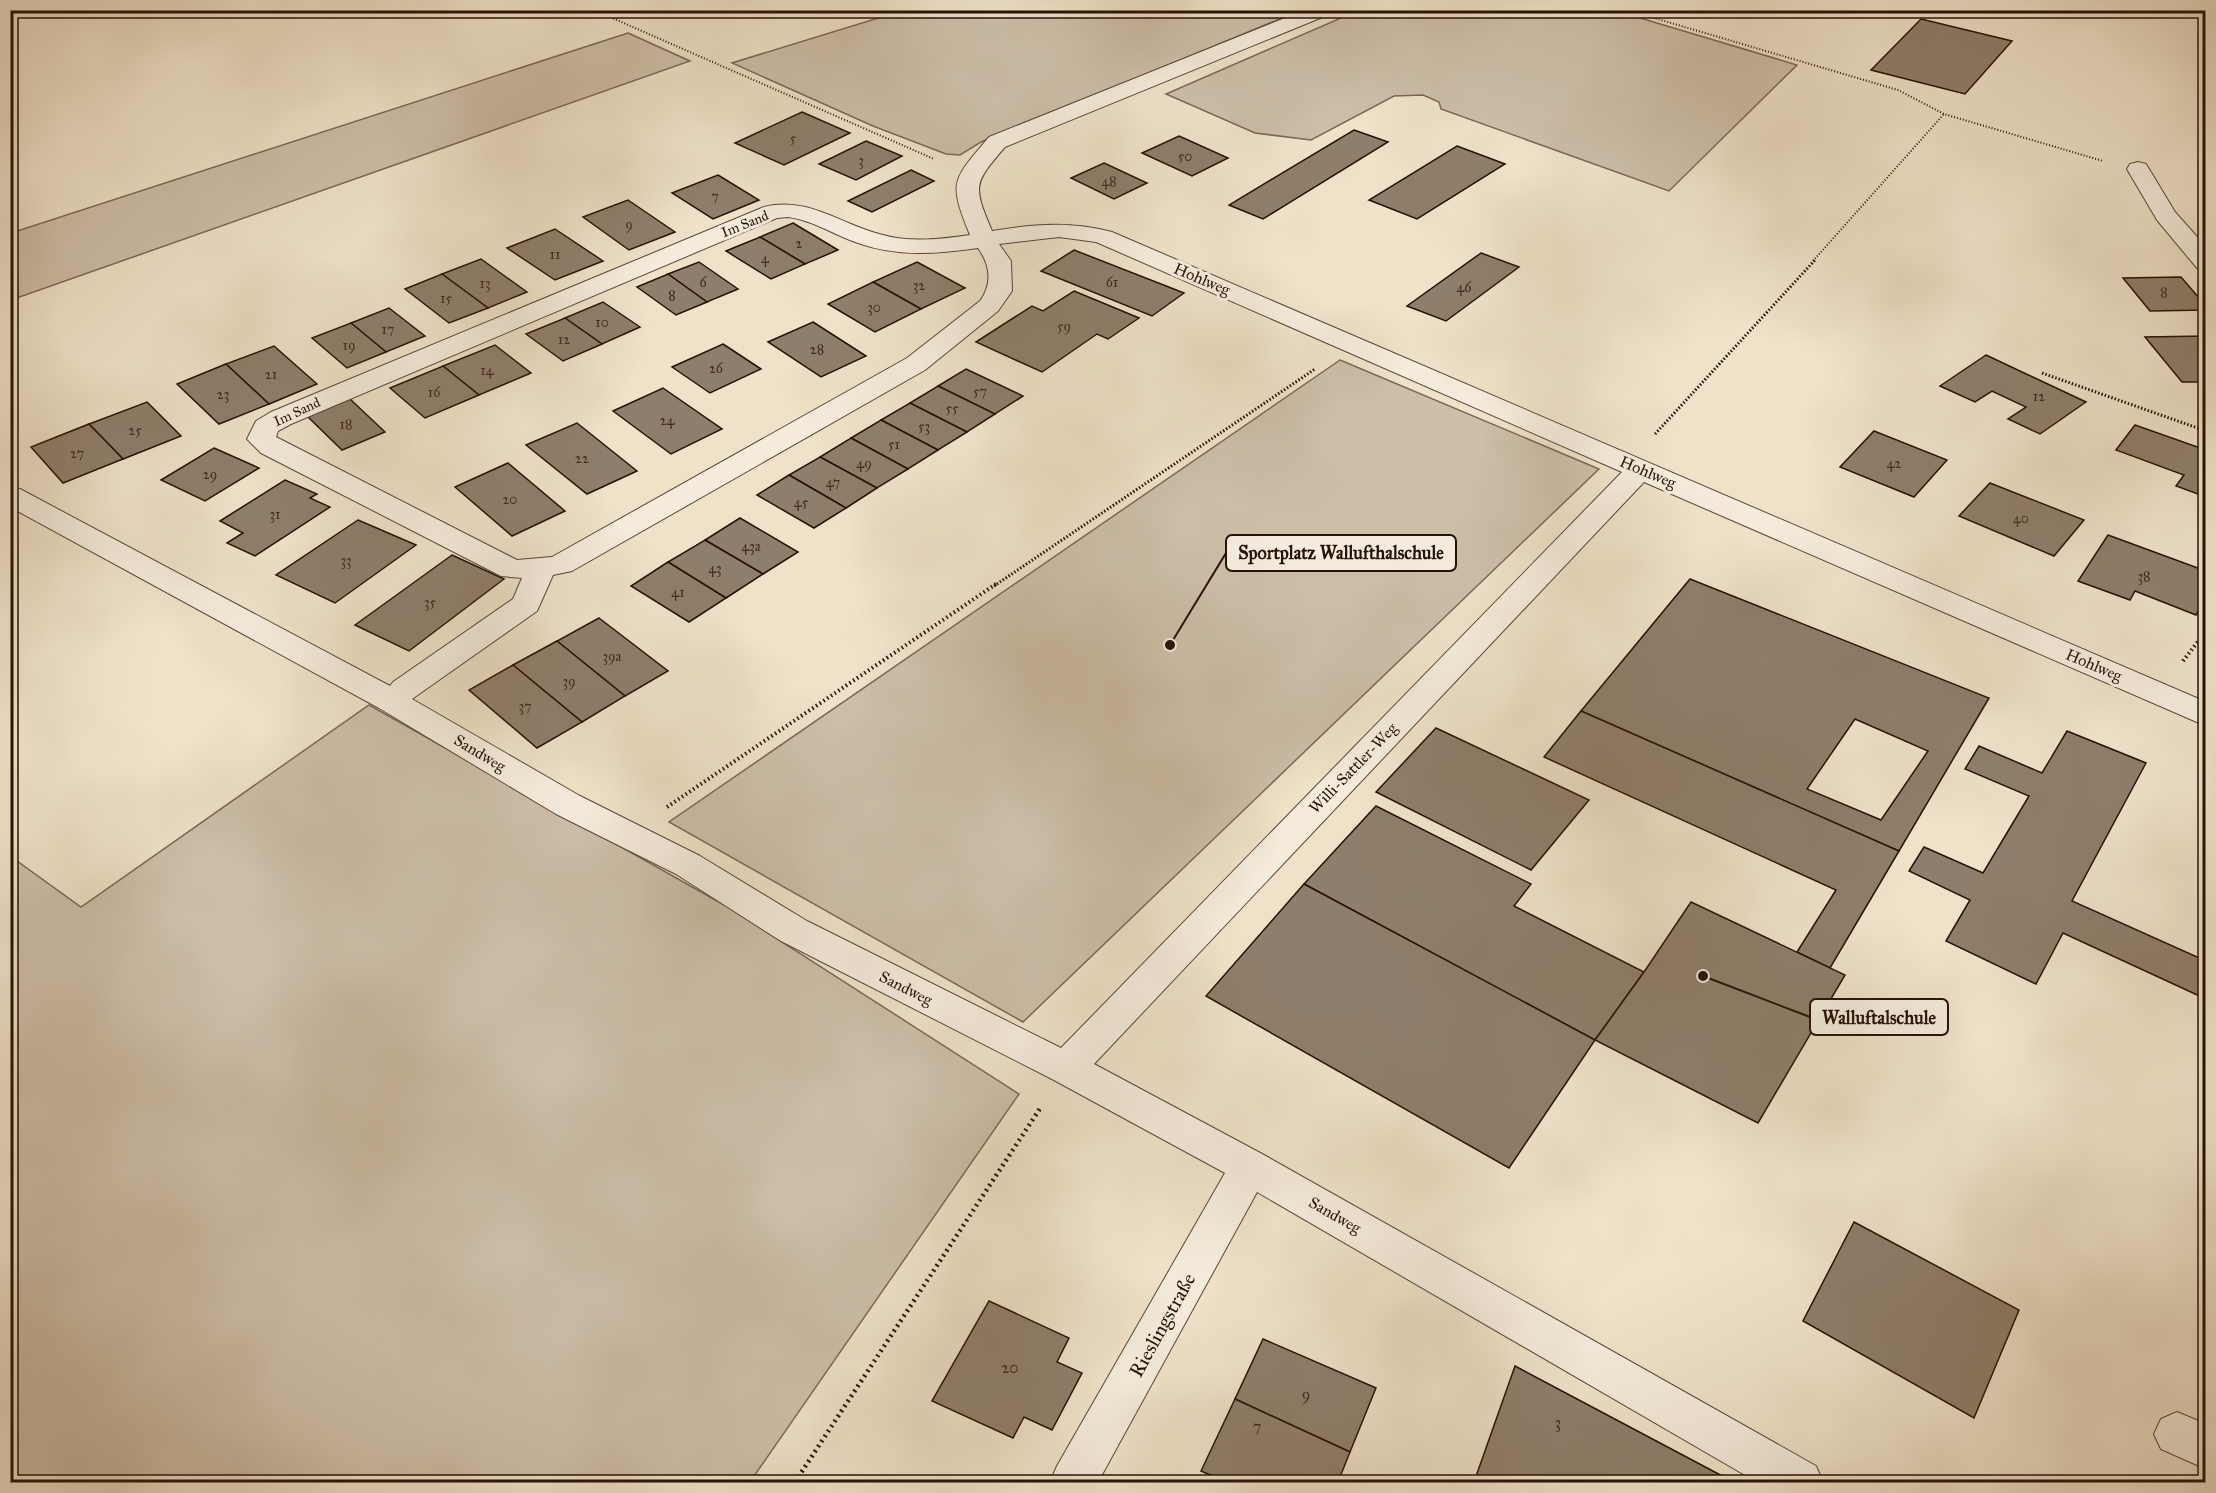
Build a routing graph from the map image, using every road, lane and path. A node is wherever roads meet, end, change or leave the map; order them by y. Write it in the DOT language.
graph roads {
  1 [pos="594,10"];
  2 [pos="1323,10"];
  3 [pos="1627,10"];
  4 [pos="1944,114"];
  5 [pos="2138,170"];
  6 [pos="969,175"];
  7 [pos="984,240"];
  8 [pos="2205,263"];
  9 [pos="1352,344"];
  10 [pos="2042,373"];
  11 [pos="2205,431"];
  12 [pos="1641,469"];
  13 [pos="10,495"];
  14 [pos="541,569"];
  15 [pos="405,690"];
  16 [pos="2205,715"];
  17 [pos="627,834"];
  18 [pos="1066,1068"];
  19 [pos="1250,1167"];
  20 [pos="795,1482"];
  21 [pos="1073,1482"];
  22 [pos="1800,1482"];
  1 -- 6 [label="path"];
  2 -- 6 [label="street"];
  3 -- 4 [label="path"];
  4 -- 5 [label="path"];
  4 -- 12 [label="path"];
  5 -- 8 [label="street"];
  6 -- 7 [label="street"];
  7 -- 9 [label="street, Hohlweg"];
  7 -- 14 [label="street, Im Sand"];
  7 -- 14 [label="street, Im Sand"];
  9 -- 12 [label="street, Hohlweg"];
  9 -- 17 [label="path"];
  10 -- 11 [label="path"];
  12 -- 16 [label="street, Hohlweg"];
  12 -- 18 [label="street, Willi-Sattler-Weg"];
  13 -- 17 [label="street, Sandweg"];
  14 -- 15 [label="street"];
  17 -- 18 [label="street, Sandweg"];
  18 -- 19 [label="street, Sandweg"];
  18 -- 20 [label="path"];
  19 -- 21 [label="street, Rieslingstraße"];
  19 -- 22 [label="street, Sandweg"];
}
